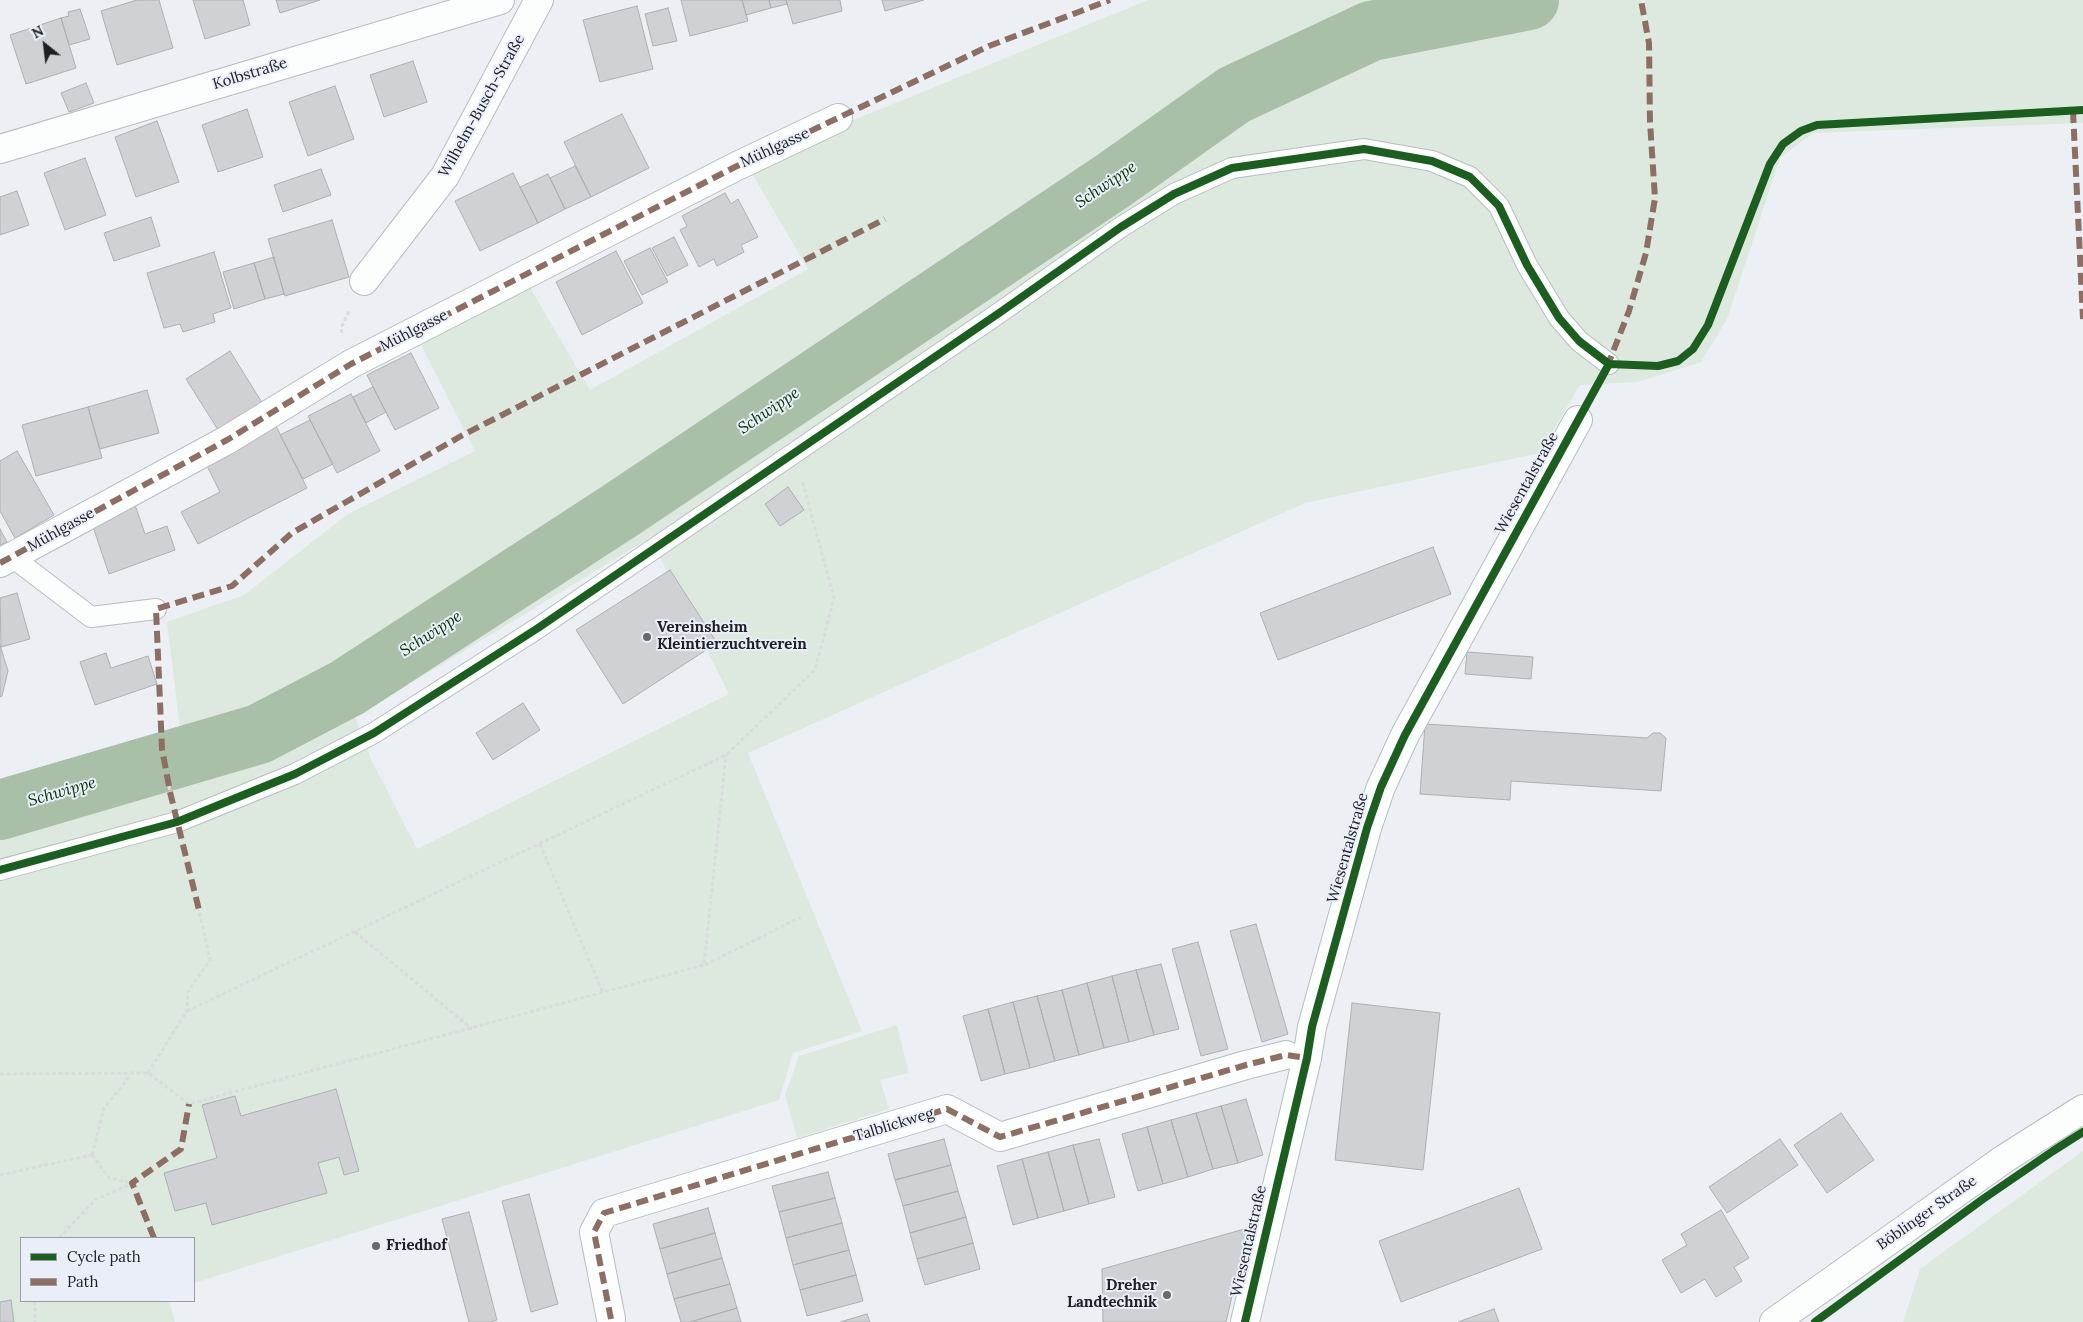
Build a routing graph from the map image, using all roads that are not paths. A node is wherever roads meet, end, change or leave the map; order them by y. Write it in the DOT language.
graph roads {
  1 [pos="500,0"];
  2 [pos="539,0"];
  3 [pos="838,118"];
  4 [pos="0,149"];
  5 [pos="364,281"];
  6 [pos="1609,364"];
  7 [pos="1578,420"];
  8 [pos="6,560"];
  9 [pos="156,609"];
  10 [pos="0,870"];
  11 [pos="1286,1055"];
  12 [pos="2083,1110"];
  13 [pos="607,1321"];
  14 [pos="1244,1322"];
  15 [pos="1774,1322"];
  1 -- 4 [label="street, Kolbstraße"];
  2 -- 5 [label="street, Wilhelm-Busch-Straße"];
  3 -- 8 [label="street, Mühlgasse"];
  6 -- 10 [label="lane"];
  7 -- 14 [label="street, Wiesentalstraße"];
  8 -- 9 [label="lane"];
  11 -- 13 [label="street, Talblickweg"];
  12 -- 15 [label="street, Böblinger Straße"];
}
